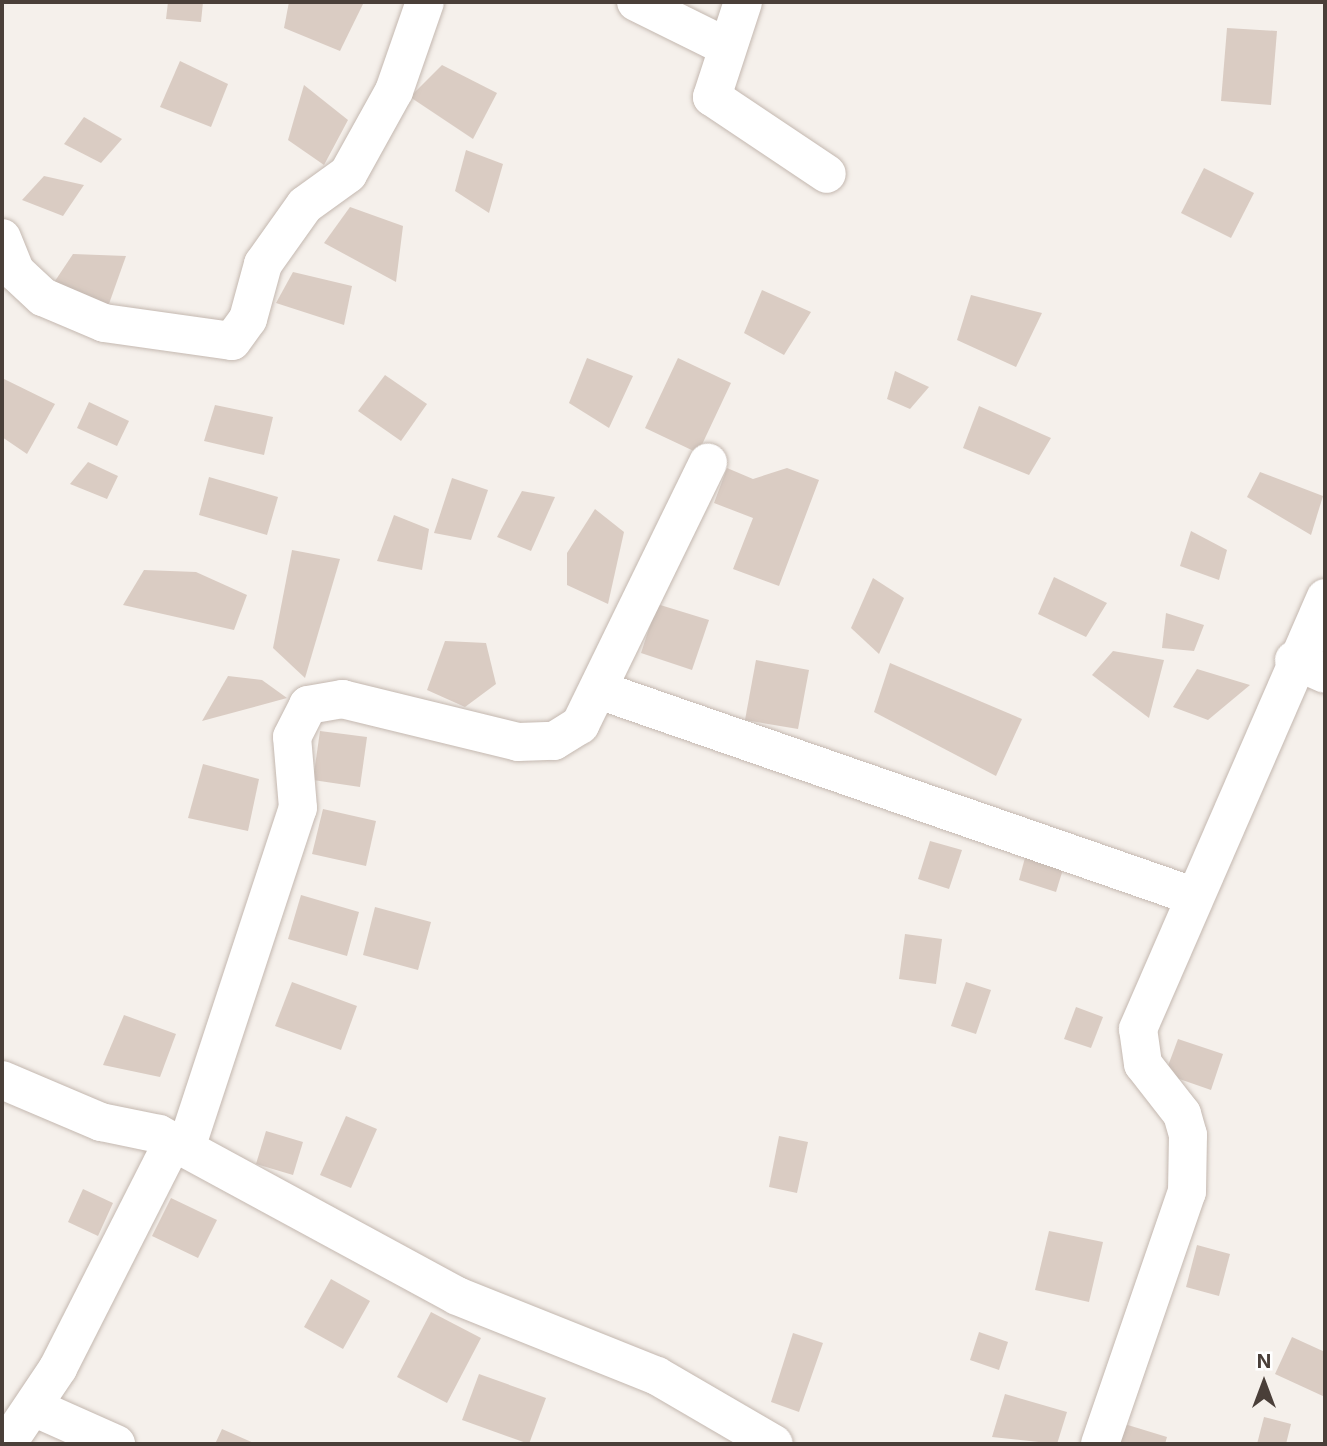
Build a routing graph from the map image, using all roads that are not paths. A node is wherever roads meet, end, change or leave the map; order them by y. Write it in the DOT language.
graph roads {
  1 [pos="425,2"];
  2 [pos="636,2"];
  3 [pos="743,2"];
  4 [pos="727,47"];
  5 [pos="827,174"];
  6 [pos="2,238"];
  7 [pos="708,463"];
  8 [pos="1325,598"];
  9 [pos="1310,667"];
  10 [pos="599,690"];
  11 [pos="1193,896"];
  12 [pos="2,1080"];
  13 [pos="179,1144"];
  14 [pos="33,1407"];
  15 [pos="7,1444"];
  16 [pos="116,1444"];
  17 [pos="774,1444"];
  18 [pos="1100,1444"];
  1 -- 6 [label="street"];
  2 -- 4 [label="street"];
  3 -- 4 [label="street"];
  4 -- 5 [label="street"];
  7 -- 10 [label="street"];
  8 -- 9 [label="street"];
  9 -- 11 [label="street"];
  10 -- 11 [label="street"];
  10 -- 13 [label="street"];
  11 -- 18 [label="street"];
  12 -- 13 [label="street"];
  13 -- 14 [label="street"];
  13 -- 17 [label="street"];
  14 -- 15 [label="street"];
  14 -- 16 [label="street"];
}
